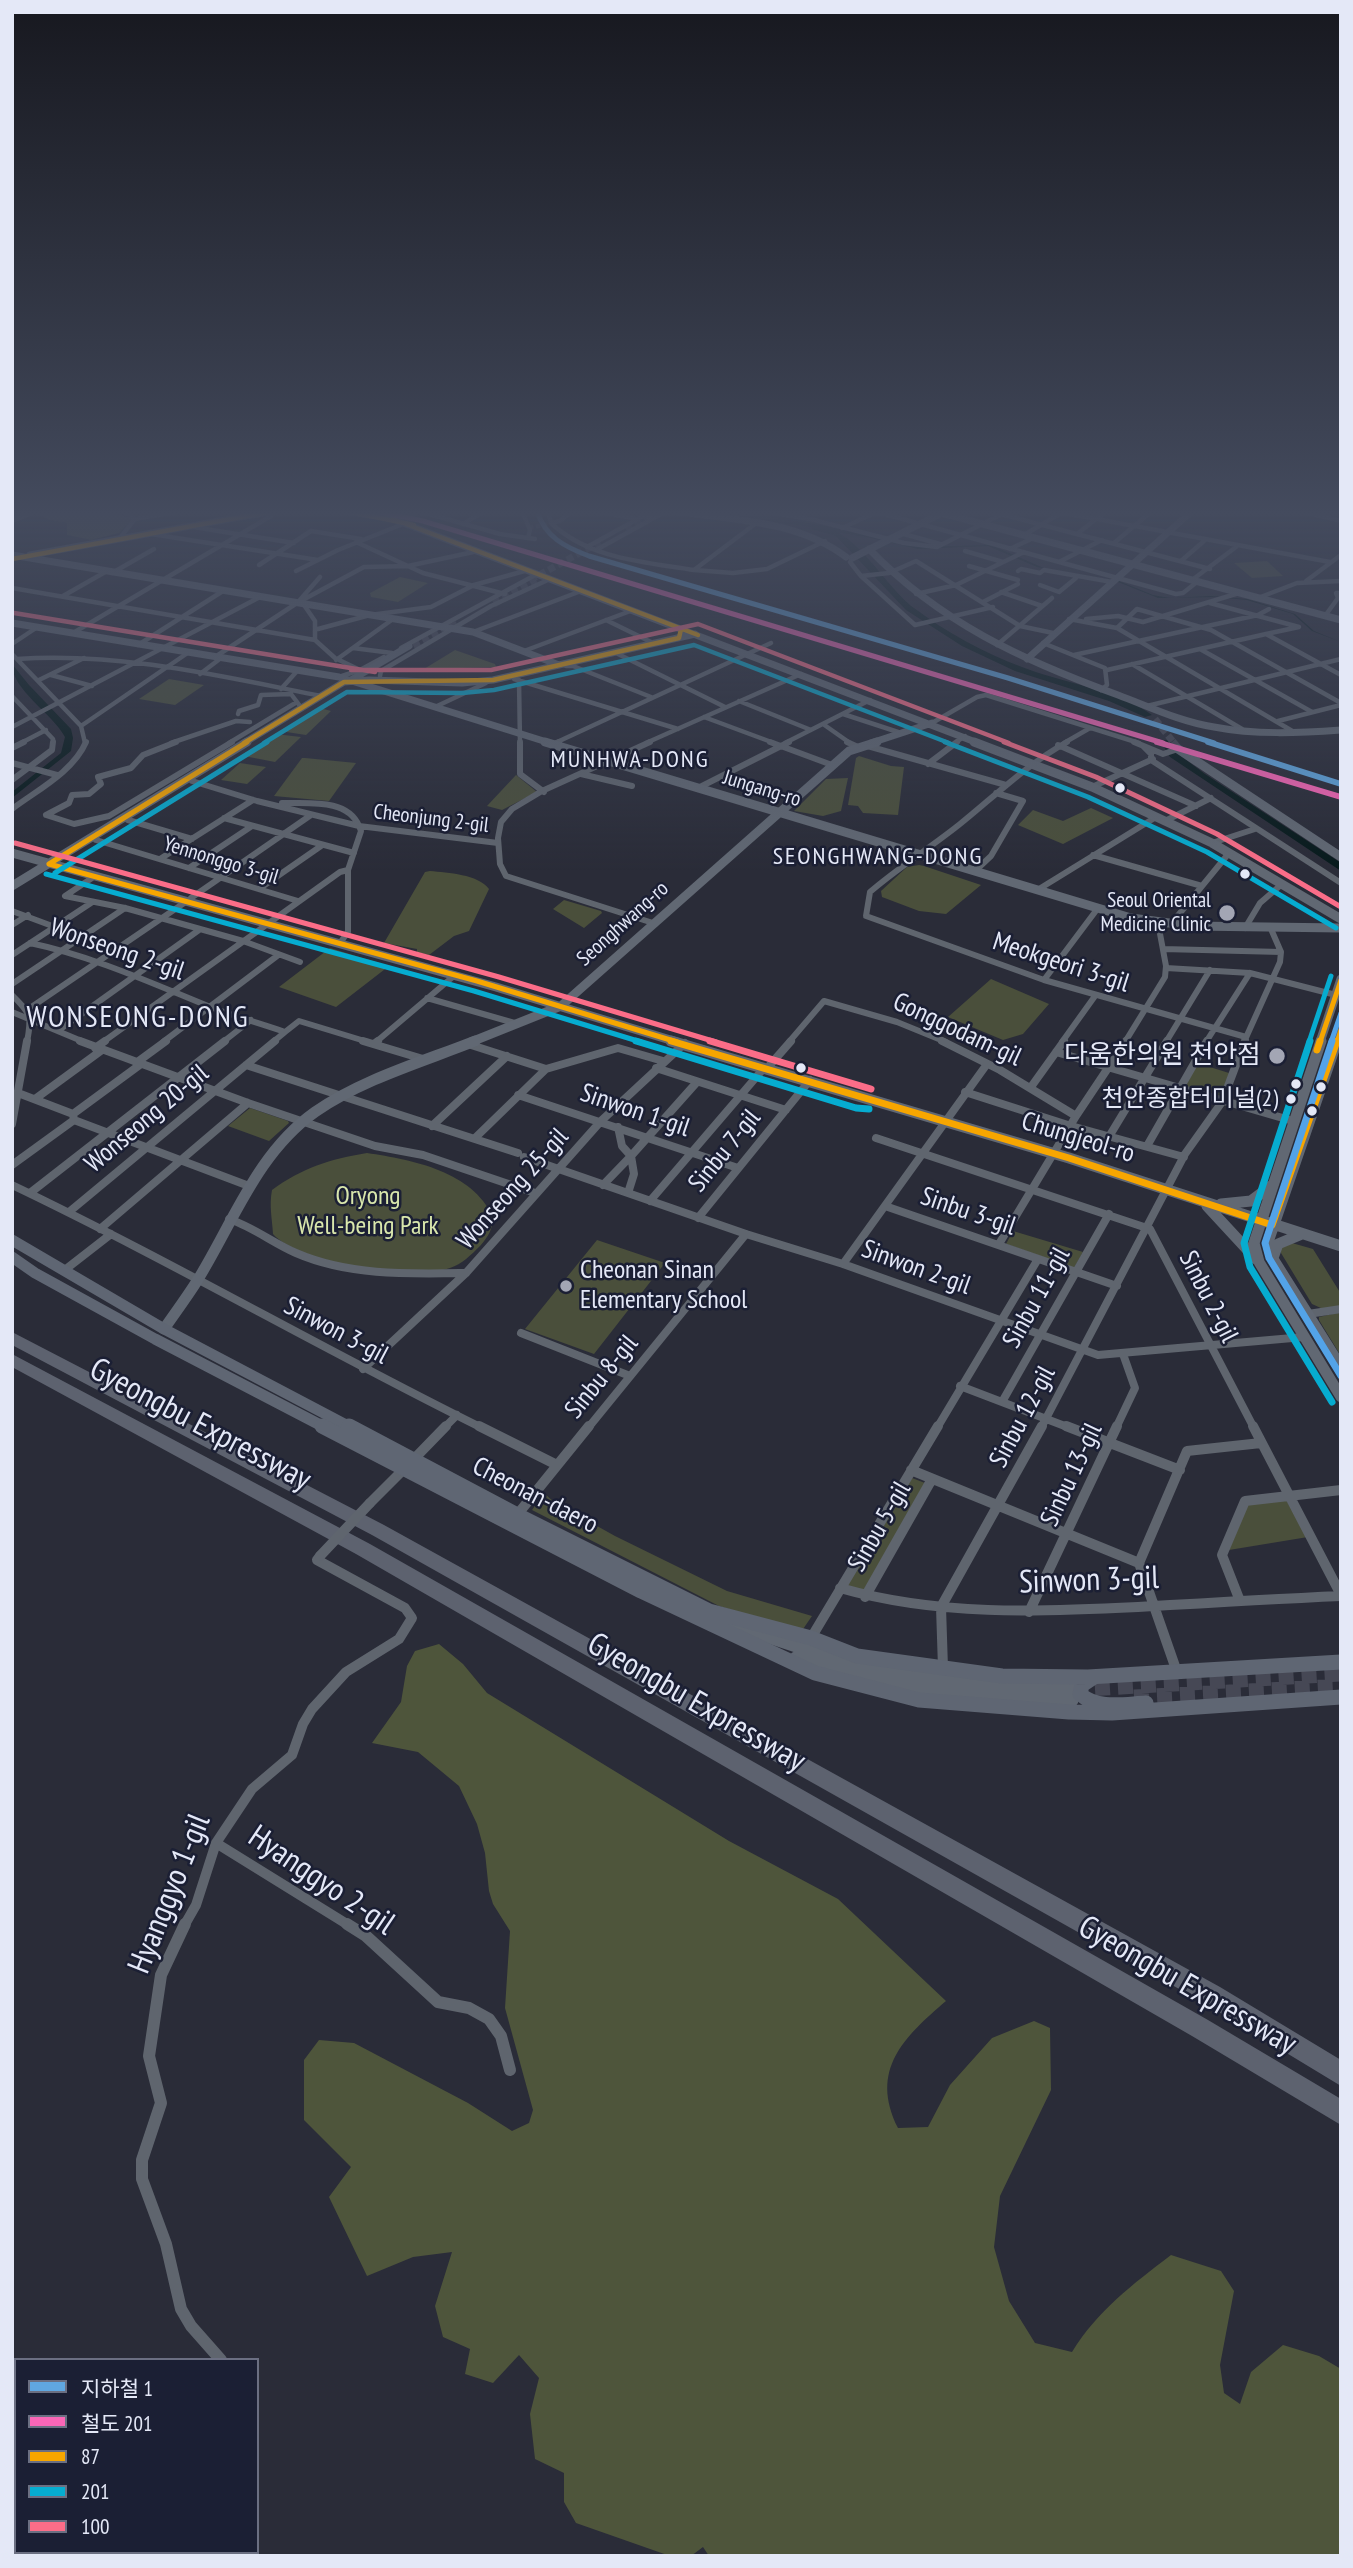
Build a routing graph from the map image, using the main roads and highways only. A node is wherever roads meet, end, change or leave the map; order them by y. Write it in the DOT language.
graph roads {
  1 [pos="12,1240"];
  2 [pos="12,1257"];
  3 [pos="12,1272"];
  4 [pos="36,1273"];
  5 [pos="12,1338"];
  6 [pos="12,1360"];
  7 [pos="408,1465"];
  8 [pos="709,1611"];
  9 [pos="730,1634"];
  10 [pos="1341,1662"];
  11 [pos="1094,1677"];
  12 [pos="1341,1697"];
  13 [pos="1239,1704"];
  14 [pos="1212,1995"];
  15 [pos="1341,2068"];
  16 [pos="1341,2074"];
  17 [pos="1341,2113"];
  1 -- 7 [label="main road, Cheonan-daero"];
  2 -- 4 [label="main road, Cheonan-daero"];
  3 -- 4 [label="main road"];
  4 -- 7 [label="main road, Cheonan-daero"];
  5 -- 14 [label="highway, Gyeongbu Expressway"];
  6 -- 17 [label="highway, Gyeongbu Expressway"];
  7 -- 8 [label="main road, Cheonan-daero"];
  7 -- 9 [label="main road, Cheonan-daero"];
  8 -- 11 [label="main road"];
  9 -- 13 [label="main road"];
  10 -- 11 [label="main road"];
  11 -- 13 [label="main road"];
  12 -- 13 [label="main road"];
  14 -- 15 [label="highway"];
  14 -- 16 [label="highway, Gyeongbu Expressway"];
}
